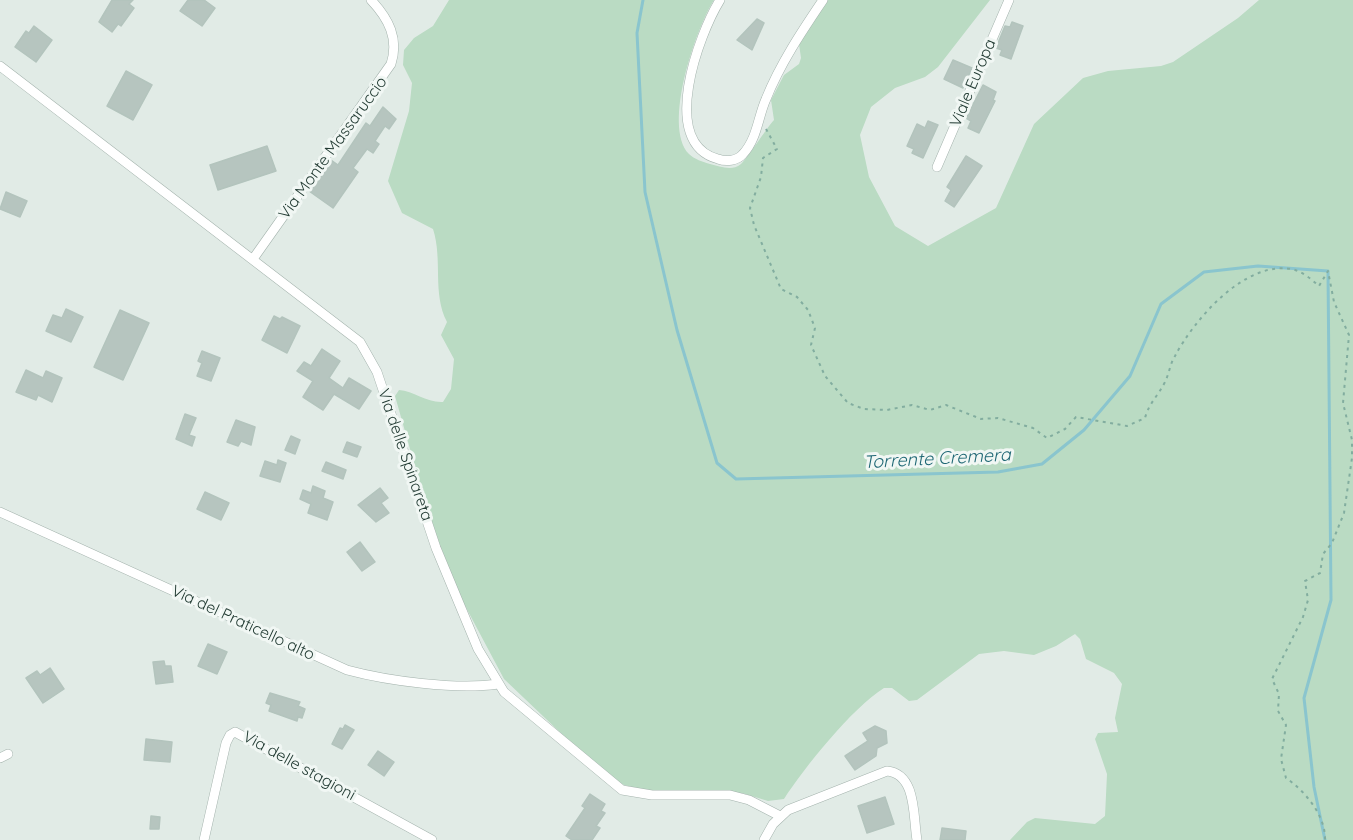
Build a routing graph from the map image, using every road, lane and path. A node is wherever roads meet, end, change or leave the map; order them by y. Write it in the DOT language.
graph roads {
  1 [pos="371,0"];
  2 [pos="720,0"];
  3 [pos="823,0"];
  4 [pos="1009,0"];
  5 [pos="0,66"];
  6 [pos="761,119"];
  7 [pos="937,167"];
  8 [pos="253,259"];
  9 [pos="0,512"];
  10 [pos="498,684"];
  11 [pos="780,816"];
  12 [pos="204,840"];
  13 [pos="432,840"];
  14 [pos="764,840"];
  15 [pos="917,840"];
  16 [pos="1325,840"];
  1 -- 8 [label="street, Via Monte Massaruccio"];
  2 -- 6 [label="street"];
  3 -- 6 [label="street"];
  4 -- 7 [label="street, Viale Europa"];
  5 -- 8 [label="street, Via delle Spinareta"];
  6 -- 16 [label="path"];
  8 -- 10 [label="street, Via delle Spinareta"];
  9 -- 10 [label="street, Via del Praticello alto"];
  10 -- 11 [label="street, Via delle Spinareta"];
  11 -- 14 [label="street"];
  11 -- 15 [label="street"];
  12 -- 13 [label="street, Via delle stagioni"];
}
